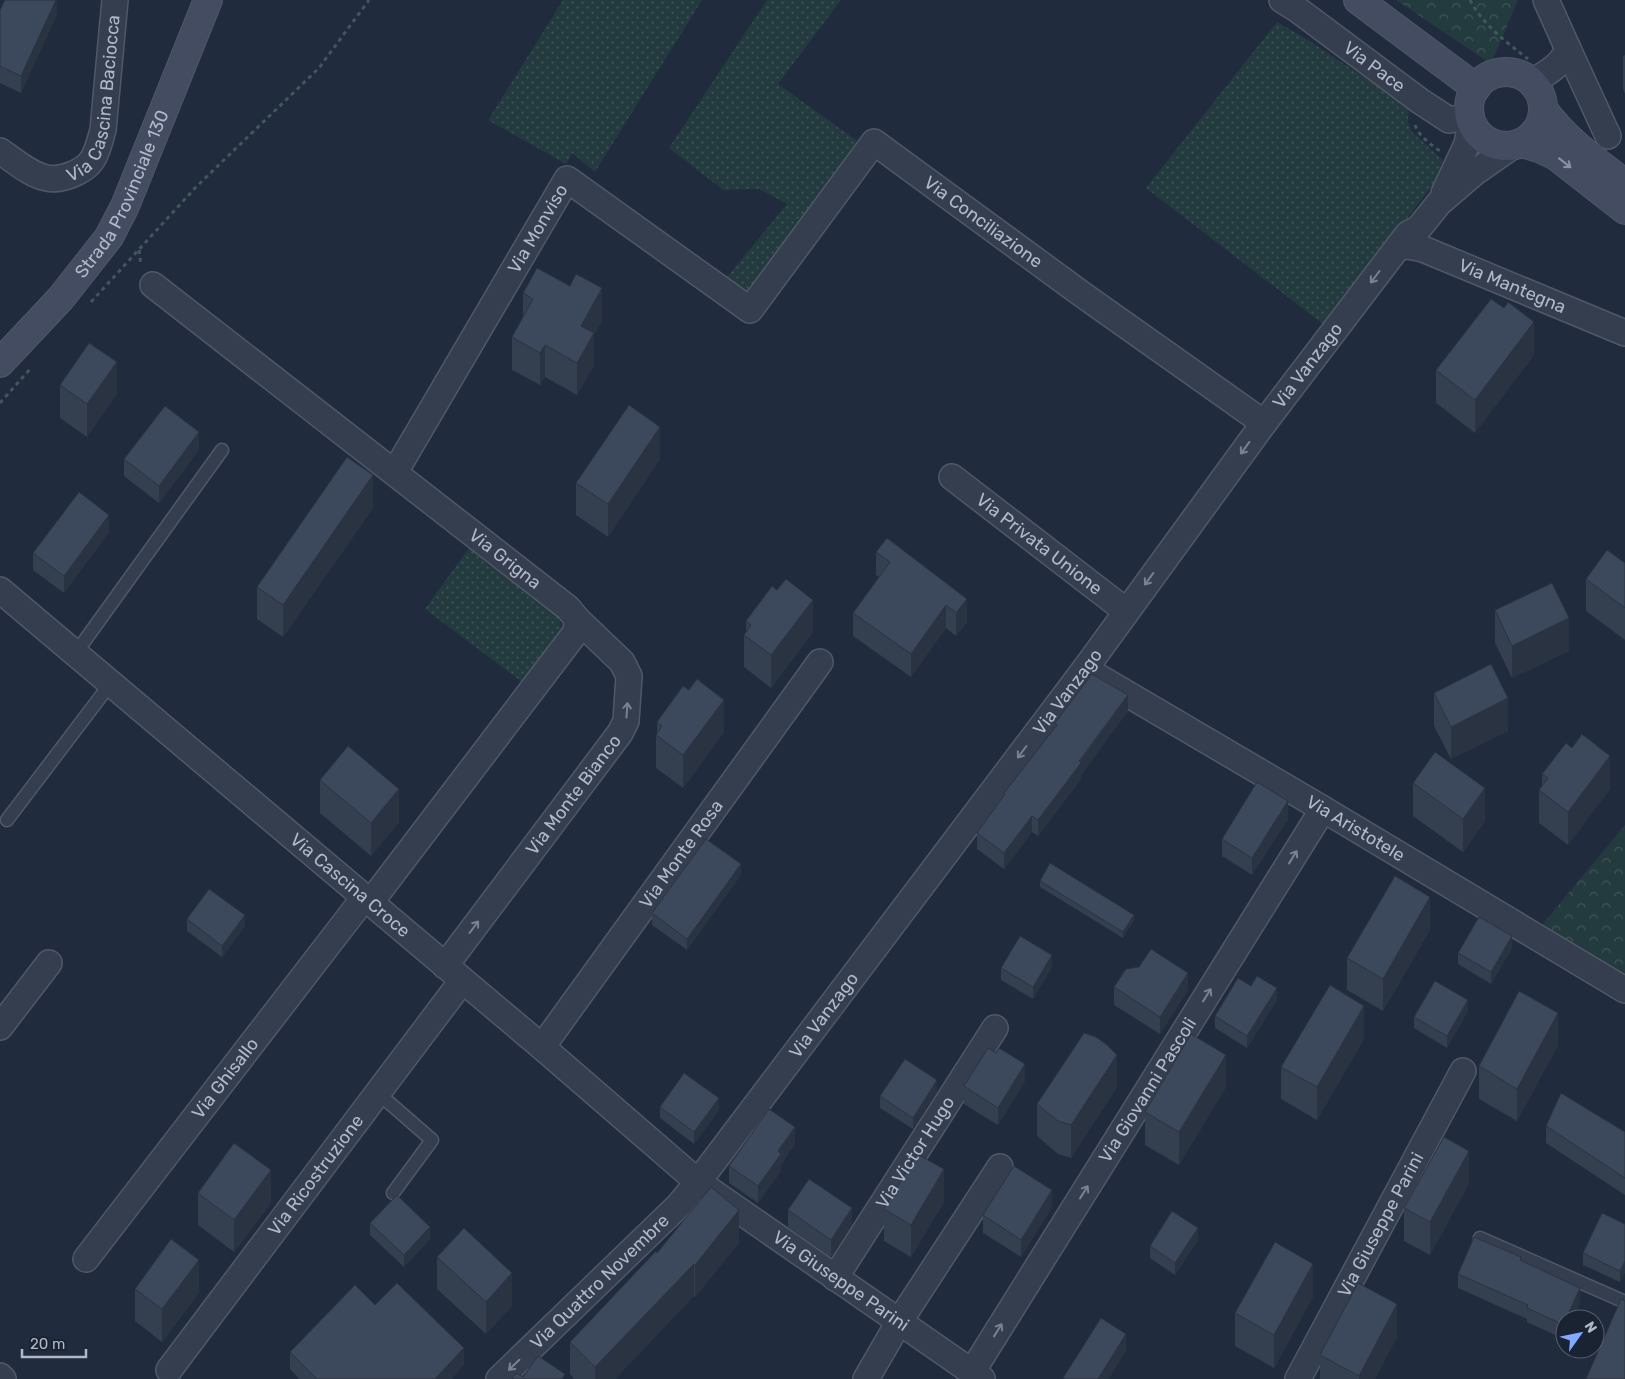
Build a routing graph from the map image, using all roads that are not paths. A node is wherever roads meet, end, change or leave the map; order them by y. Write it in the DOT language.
graph roads {
  1 [pos="115,0"];
  2 [pos="208,0"];
  3 [pos="1282,0"];
  4 [pos="1358,0"];
  5 [pos="1546,0"];
  6 [pos="1568,49"];
  7 [pos="1539,78"];
  8 [pos="1476,88"];
  9 [pos="1543,109"];
  10 [pos="1471,119"];
  11 [pos="1608,136"];
  12 [pos="1518,144"];
  13 [pos="0,151"];
  14 [pos="1625,184"];
  15 [pos="1439,203"];
  16 [pos="1625,210"];
  17 [pos="1421,238"];
  18 [pos="1398,247"];
  19 [pos="153,285"];
  20 [pos="750,310"];
  21 [pos="1625,333"];
  22 [pos="0,363"];
  23 [pos="1264,423"];
  24 [pos="222,450"];
  25 [pos="395,472"];
  26 [pos="952,477"];
  27 [pos="0,590"];
  28 [pos="1126,611"];
  29 [pos="577,619"];
  30 [pos="75,654"];
  31 [pos="820,662"];
  32 [pos="1085,669"];
  33 [pos="110,683"];
  34 [pos="1323,809"];
  35 [pos="7,820"];
  36 [pos="367,900"];
  37 [pos="49,963"];
  38 [pos="453,973"];
  39 [pos="1625,990"];
  40 [pos="0,1027"];
  41 [pos="995,1028"];
  42 [pos="542,1047"];
  43 [pos="1463,1070"];
  44 [pos="378,1092"];
  45 [pos="1000,1167"];
  46 [pos="698,1182"];
  47 [pos="393,1193"];
  48 [pos="1480,1238"];
  49 [pos="86,1259"];
  50 [pos="836,1278"];
  51 [pos="1625,1302"];
  52 [pos="899,1322"];
  53 [pos="169,1370"];
  54 [pos="977,1375"];
  55 [pos="0,1376"];
  56 [pos="3,1379"];
  57 [pos="499,1379"];
  58 [pos="866,1379"];
  59 [pos="1298,1379"];
  1 -- 13 [label="street, Via Cascina Baciocca"];
  2 -- 22 [label="street, Strada Provinciale 130"];
  3 -- 10 [label="street, Via Pace"];
  4 -- 8 [label="street"];
  5 -- 6 [label="street"];
  6 -- 7 [label="street"];
  6 -- 11 [label="street"];
  7 -- 8 [label="street"];
  7 -- 9 [label="street"];
  8 -- 10 [label="street"];
  9 -- 12 [label="street"];
  9 -- 14 [label="street"];
  10 -- 12 [label="street"];
  10 -- 15 [label="street"];
  12 -- 15 [label="street"];
  12 -- 16 [label="street, one-way"];
  15 -- 17 [label="street"];
  17 -- 18 [label="street, Via Mantegna"];
  17 -- 21 [label="street, Via Mantegna"];
  18 -- 23 [label="street, Via Vanzago, one-way"];
  19 -- 25 [label="street, Via Grigna"];
  20 -- 23 [label="street, Via Conciliazione"];
  20 -- 25 [label="street, Via Monviso"];
  23 -- 28 [label="street, Via Vanzago, one-way"];
  24 -- 30 [label="lane"];
  25 -- 29 [label="street, Via Grigna"];
  26 -- 28 [label="street, Via Privata Unione"];
  27 -- 30 [label="street, Via Cascina Croce"];
  28 -- 32 [label="street, Via Vanzago"];
  29 -- 36 [label="street"];
  38 -- 29 [label="street, Via Monte Bianco, one-way"];
  30 -- 33 [label="street, Via Cascina Croce"];
  31 -- 42 [label="street, Via Monte Rosa"];
  32 -- 34 [label="street, Via Aristotele"];
  32 -- 46 [label="street, Via Vanzago, one-way"];
  33 -- 35 [label="lane"];
  33 -- 36 [label="street, Via Cascina Croce"];
  34 -- 39 [label="street, Via Aristotele"];
  54 -- 34 [label="street, Via Giovanni Pascoli, one-way"];
  36 -- 38 [label="street, Via Cascina Croce"];
  36 -- 49 [label="street, Via Ghisallo"];
  37 -- 40 [label="street"];
  38 -- 42 [label="street, Via Cascina Croce"];
  38 -- 44 [label="street, Via Ricostruzione"];
  41 -- 50 [label="street, Via Victor Hugo"];
  42 -- 46 [label="street, Via Cascina Croce"];
  43 -- 59 [label="street, Via Giuseppe Parini"];
  44 -- 47 [label="lane"];
  44 -- 53 [label="street, Via Ricostruzione"];
  45 -- 52 [label="street"];
  46 -- 50 [label="street, Via Giuseppe Parini"];
  46 -- 57 [label="street, Via Quattro Novembre, one-way"];
  48 -- 51 [label="lane"];
  50 -- 52 [label="street, Via Giuseppe Parini"];
  52 -- 54 [label="street, Via Giuseppe Parini"];
  52 -- 58 [label="street"];
  55 -- 56 [label="street"];
}
